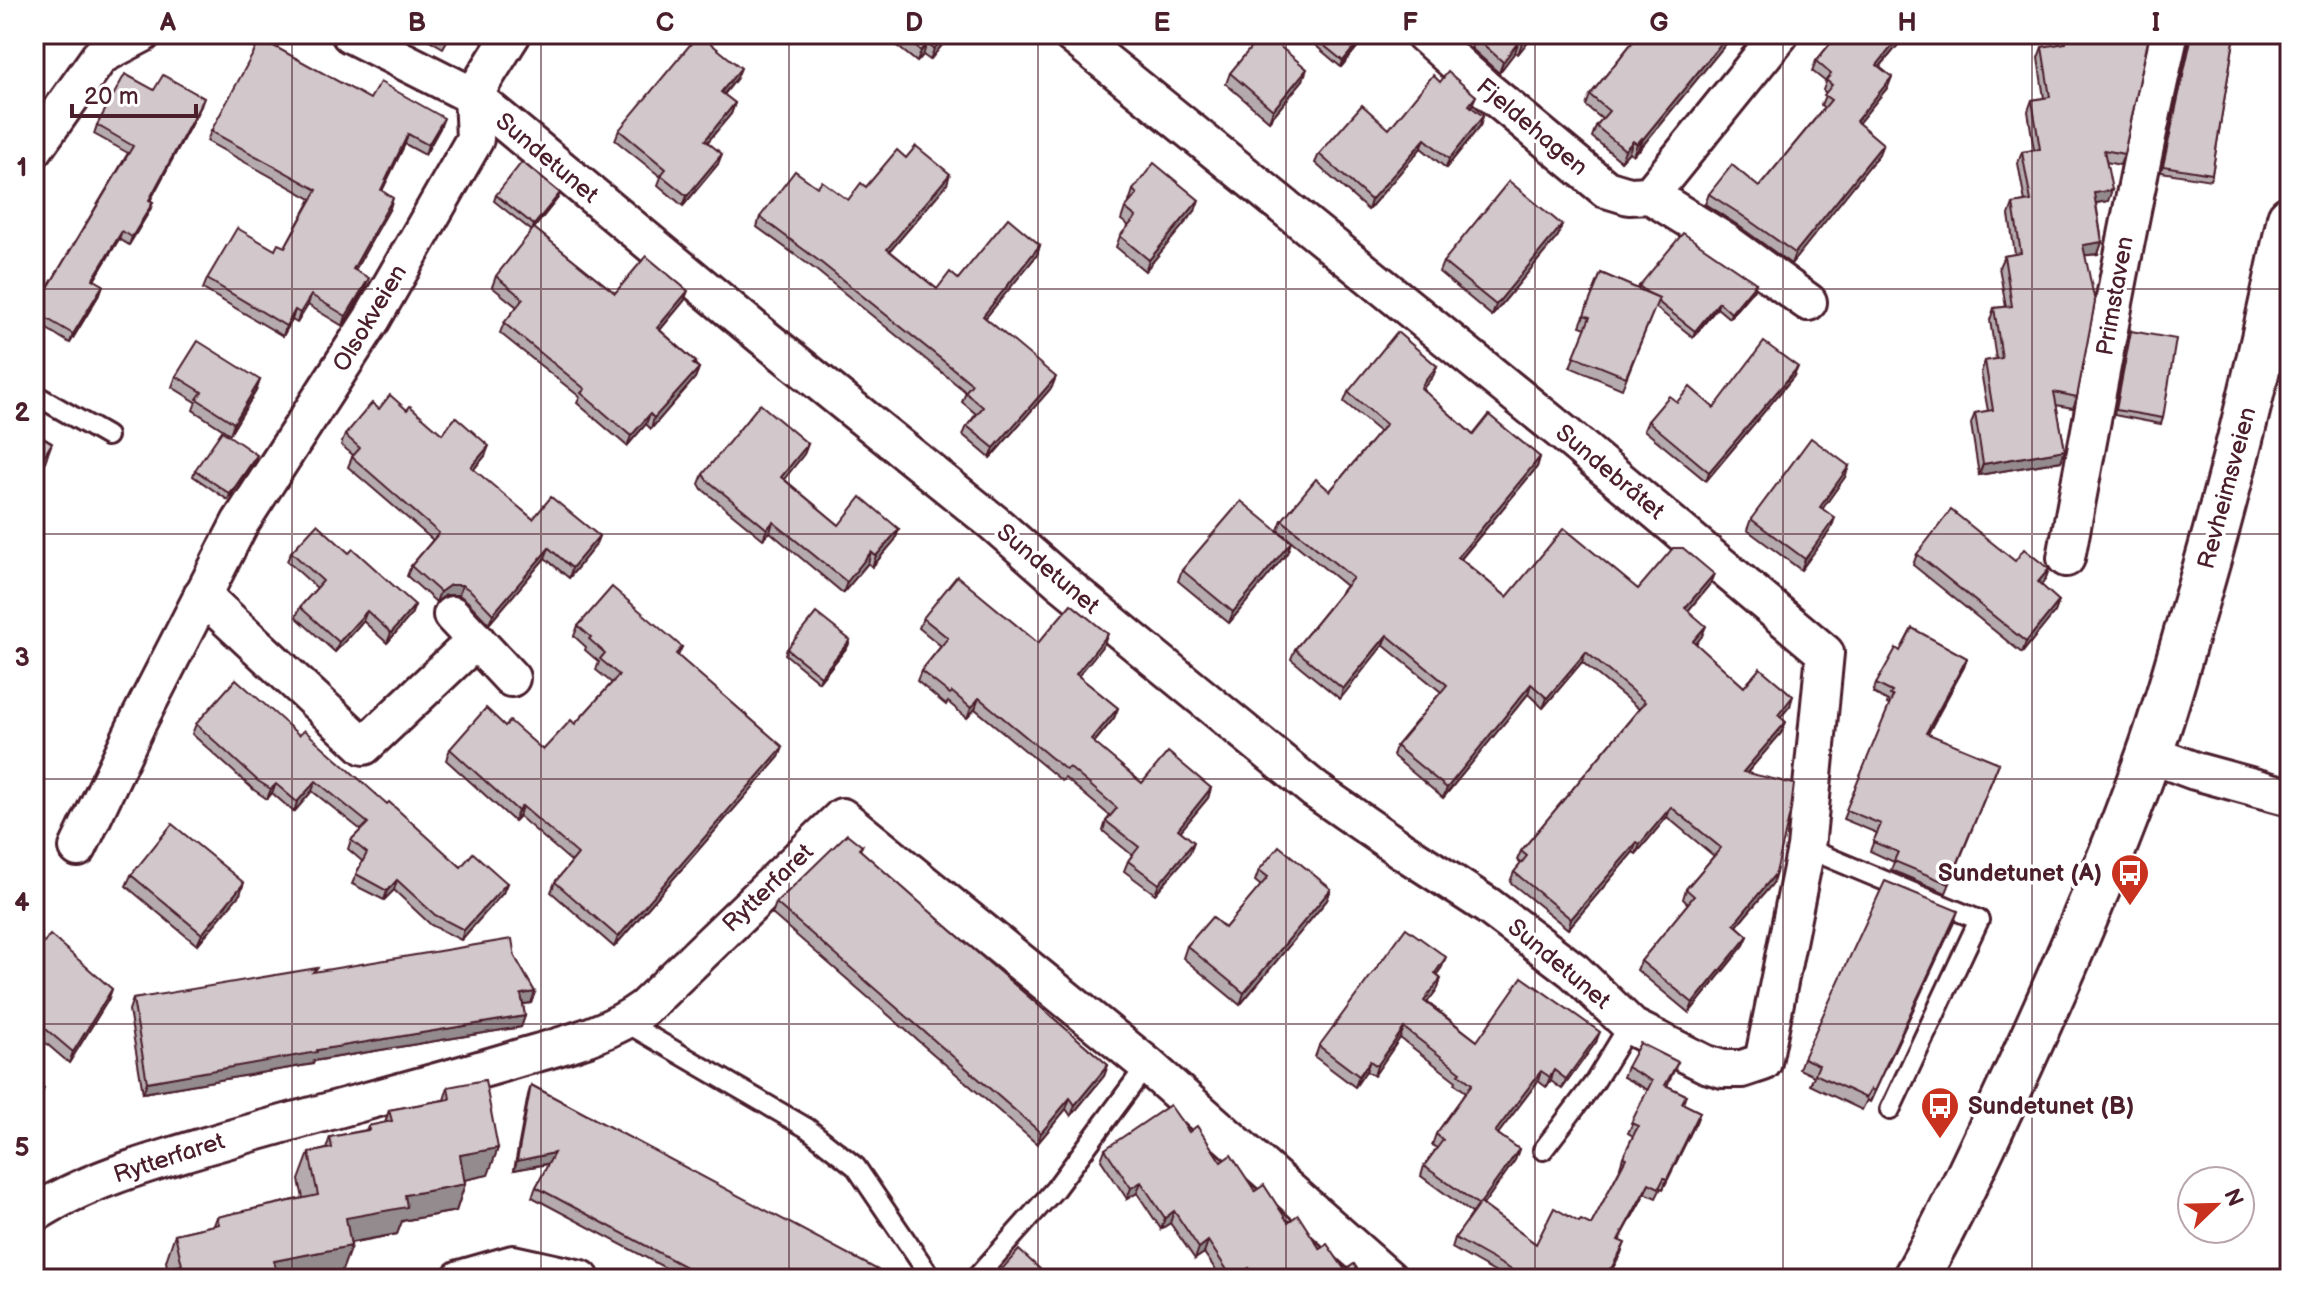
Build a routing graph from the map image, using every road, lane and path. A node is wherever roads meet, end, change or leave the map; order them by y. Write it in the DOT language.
graph roads {
  1 [pos="142,34"];
  2 [pos="350,34"];
  3 [pos="512,34"];
  4 [pos="1071,34"];
  5 [pos="1424,34"];
  6 [pos="1780,34"];
  7 [pos="2168,34"];
  8 [pos="473,96"];
  9 [pos="34,149"];
  10 [pos="1650,195"];
  11 [pos="2290,218"];
  12 [pos="1808,302"];
  13 [pos="34,394"];
  14 [pos="107,436"];
  15 [pos="2066,558"];
  16 [pos="202,595"];
  17 [pos="511,678"];
  18 [pos="2149,754"];
  19 [pos="2290,797"];
  20 [pos="78,848"];
  21 [pos="1806,848"];
  22 [pos="625,1022"];
  23 [pos="1632,1027"];
  24 [pos="1763,1062"];
  25 [pos="1147,1065"];
  26 [pos="1890,1110"];
  27 [pos="1543,1150"];
  28 [pos="34,1214"];
  29 [pos="460,1279"];
  30 [pos="581,1279"];
  31 [pos="932,1279"];
  32 [pos="975,1279"];
  33 [pos="1389,1279"];
  34 [pos="1915,1279"];
  1 -- 9 [label="street"];
  2 -- 8 [label="street, Sundetunet"];
  3 -- 8 [label="street"];
  4 -- 21 [label="street, Sundebråtet"];
  5 -- 10 [label="street, Fjeldehagen"];
  6 -- 10 [label="street"];
  7 -- 15 [label="street, Primstaven"];
  8 -- 16 [label="street, Olsokveien"];
  8 -- 23 [label="street, Sundetunet"];
  10 -- 12 [label="street, Fjeldehagen"];
  11 -- 18 [label="main road, Revheimsveien"];
  13 -- 14 [label="lane"];
  16 -- 17 [label="street"];
  16 -- 20 [label="street, Olsokveien"];
  18 -- 19 [label="street"];
  18 -- 34 [label="main road, Revheimsveien"];
  21 -- 24 [label="street, Sundebråtet"];
  21 -- 26 [label="lane"];
  22 -- 25 [label="street, Rytterfaret"];
  22 -- 28 [label="street, Rytterfaret"];
  22 -- 31 [label="lane"];
  23 -- 24 [label="street, Sundetunet"];
  23 -- 27 [label="lane, Sundetunet"];
  25 -- 32 [label="lane"];
  25 -- 33 [label="street, Rytterfaret"];
  29 -- 30 [label="street"];
}
